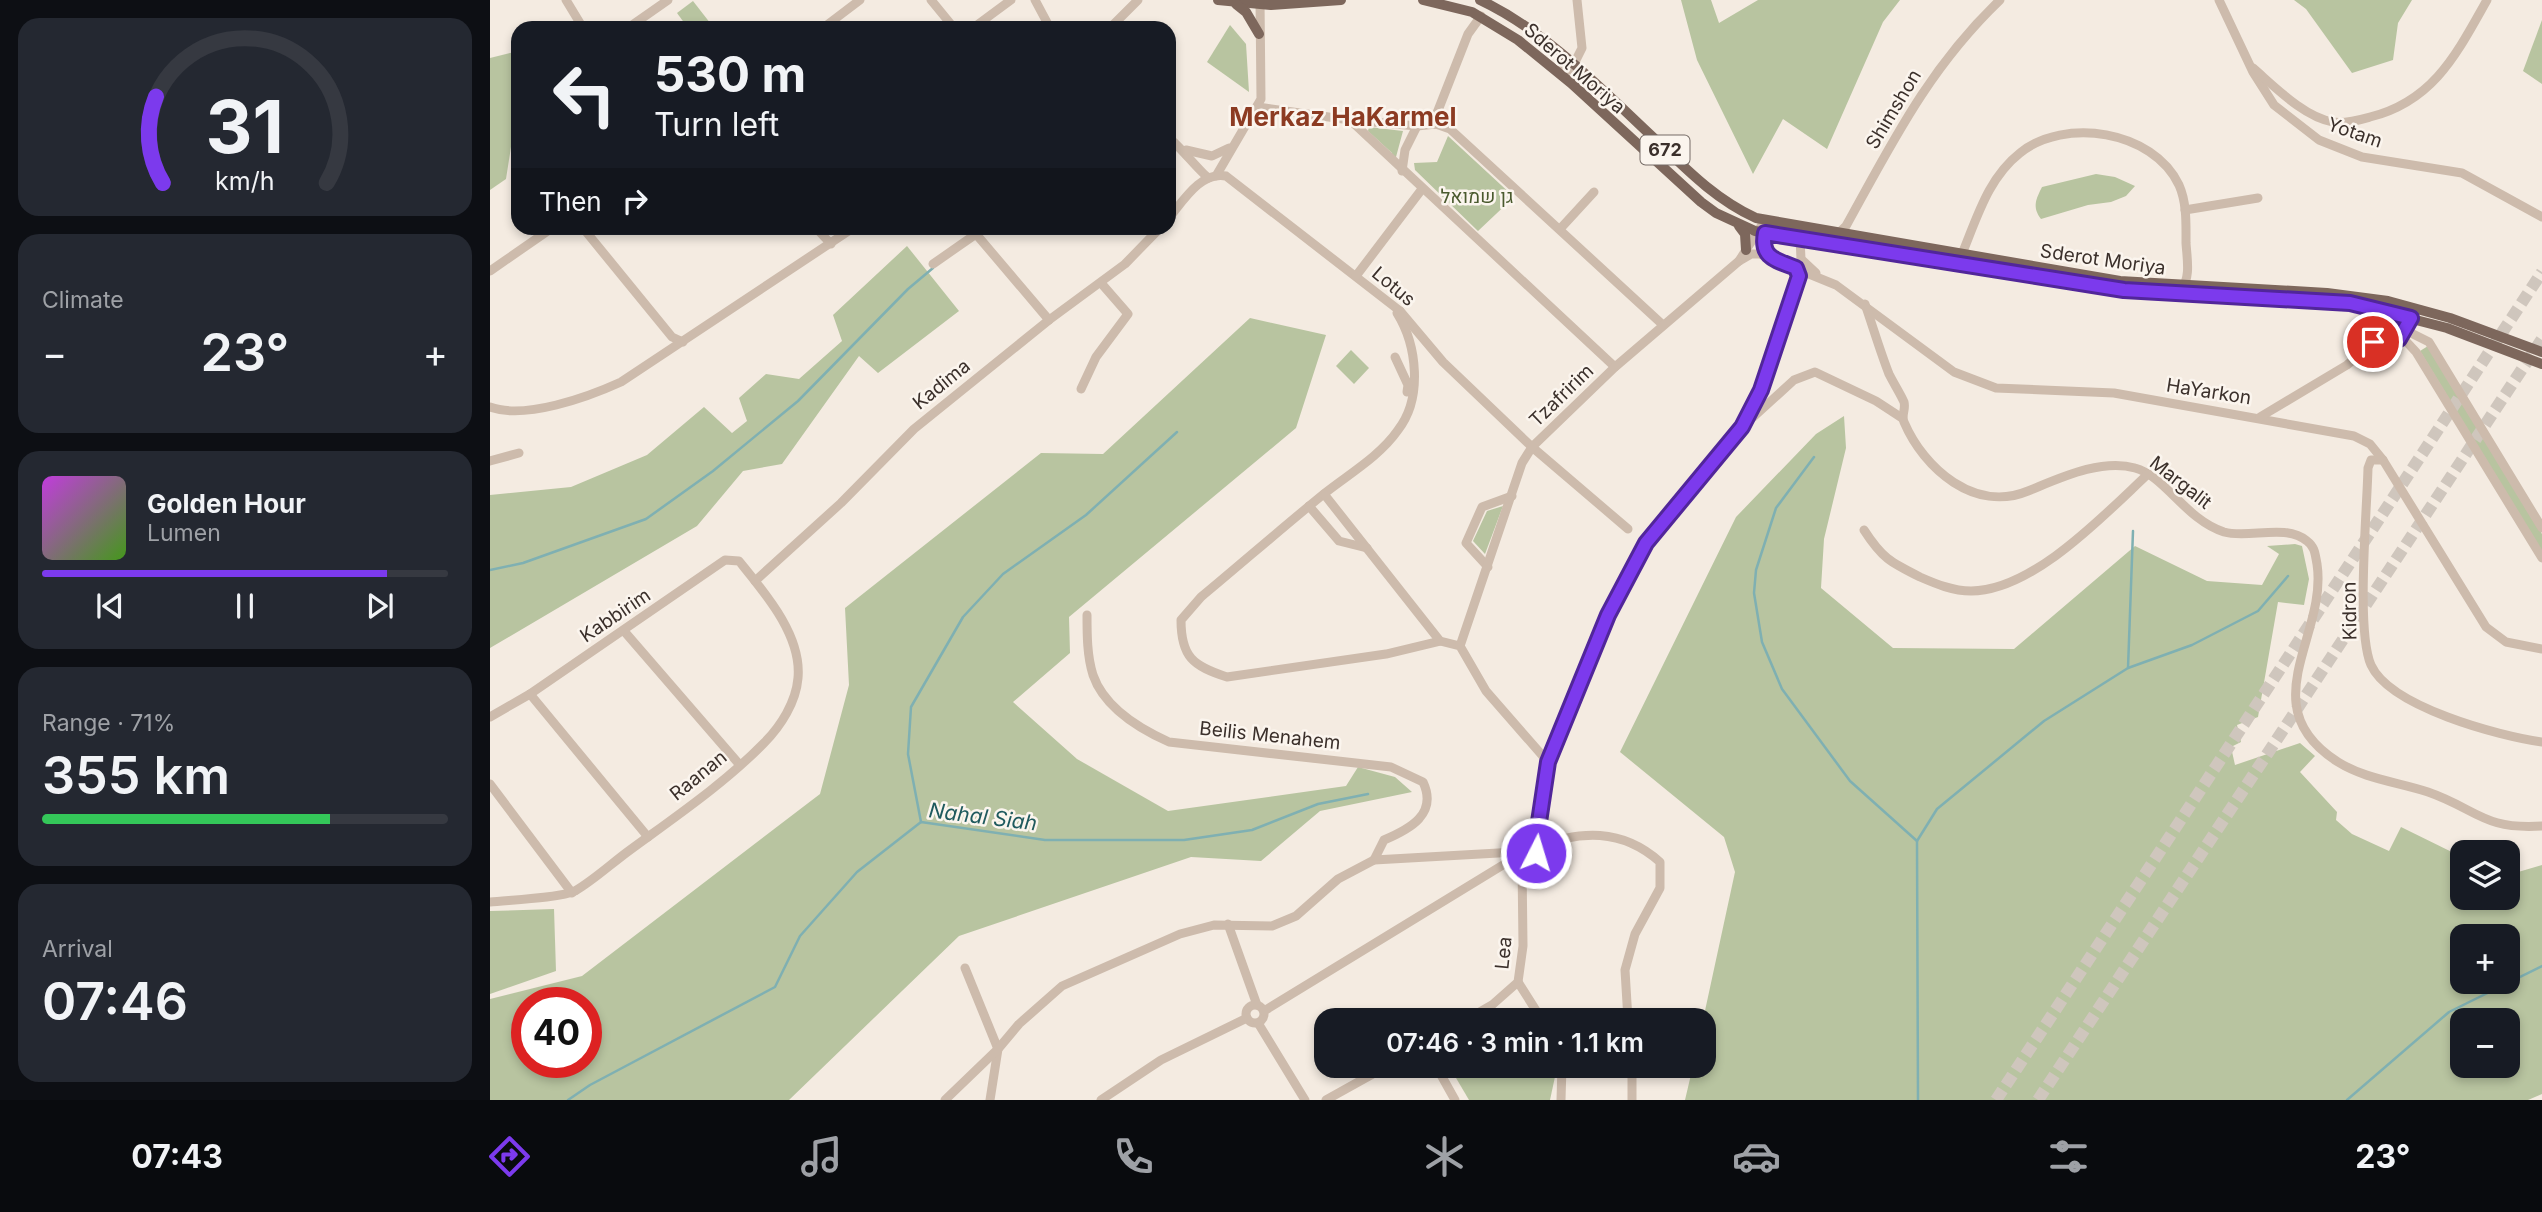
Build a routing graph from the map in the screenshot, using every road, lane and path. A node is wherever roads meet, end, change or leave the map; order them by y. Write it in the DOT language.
graph roads {
  1 [pos="566,0"];
  2 [pos="668,0"];
  3 [pos="860,0"];
  4 [pos="931,0"];
  5 [pos="1011,0"];
  6 [pos="1035,0"];
  7 [pos="1138,0"];
  8 [pos="1341,0"];
  9 [pos="1423,0"];
  10 [pos="1480,0"];
  11 [pos="1577,0"];
  12 [pos="2000,0"];
  13 [pos="2219,0"];
  14 [pos="2487,0"];
  15 [pos="1224,1"];
  16 [pos="1259,2"];
  17 [pos="1481,16"];
  18 [pos="579,21"];
  19 [pos="638,21"];
  20 [pos="832,21"];
  21 [pos="948,21"];
  22 [pos="982,21"];
  23 [pos="1046,21"];
  24 [pos="1117,21"];
  25 [pos="1259,34"];
  26 [pos="2249,65"];
  27 [pos="1575,66"];
  28 [pos="1557,70"];
  29 [pos="1258,107"];
  30 [pos="1350,120"];
  31 [pos="1436,124"];
  32 [pos="1417,126"];
  33 [pos="1176,143"];
  34 [pos="1231,146"];
  35 [pos="1185,150"];
  36 [pos="1208,156"];
  37 [pos="1198,169"];
  38 [pos="1402,171"];
  39 [pos="1215,174"];
  40 [pos="1194,188"];
  41 [pos="1422,189"];
  42 [pos="1594,192"];
  43 [pos="2258,198"];
  44 [pos="2185,209"];
  45 [pos="1176,210"];
  46 [pos="2542,217"];
  47 [pos="1765,220"];
  48 [pos="1737,224"];
  49 [pos="1560,229"];
  50 [pos="1760,232"];
  51 [pos="1841,234"];
  52 [pos="542,235"];
  53 [pos="589,235"];
  54 [pos="823,235"];
  55 [pos="843,235"];
  56 [pos="975,235"];
  57 [pos="977,235"];
  58 [pos="1153,235"];
  59 [pos="1800,238"];
  60 [pos="1828,243"];
  61 [pos="831,244"];
  62 [pos="1746,250"];
  63 [pos="1962,254"];
  64 [pos="1770,258"];
  65 [pos="1739,261"];
  66 [pos="933,264"];
  67 [pos="1796,268"];
  68 [pos="490,271"];
  69 [pos="1356,276"];
  70 [pos="1823,279"];
  71 [pos="2185,282"];
  72 [pos="1101,283"];
  73 [pos="2169,294"];
  74 [pos="1865,304"];
  75 [pos="1400,311"];
  76 [pos="2427,312"];
  77 [pos="2411,318"];
  78 [pos="1049,320"];
  79 [pos="1663,325"];
  80 [pos="2438,326"];
  81 [pos="2403,333"];
  82 [pos="683,342"];
  83 [pos="2430,345"];
  84 [pos="2542,352"];
  85 [pos="1395,357"];
  86 [pos="2542,364"];
  87 [pos="1410,365"];
  88 [pos="1615,367"];
  89 [pos="1401,371"];
  90 [pos="1081,389"];
  91 [pos="490,407"];
  92 [pos="2260,417"];
  93 [pos="1902,418"];
  94 [pos="1742,427"];
  95 [pos="1395,434"];
  96 [pos="1532,447"];
  97 [pos="519,453"];
  98 [pos="2384,460"];
  99 [pos="490,461"];
  100 [pos="2148,474"];
  101 [pos="1324,494"];
  102 [pos="1512,496"];
  103 [pos="1309,506"];
  104 [pos="2542,528"];
  105 [pos="1628,529"];
  106 [pos="1864,530"];
  107 [pos="1367,548"];
  108 [pos="2542,558"];
  109 [pos="1488,567"];
  110 [pos="755,581"];
  111 [pos="1087,615"];
  112 [pos="624,631"];
  113 [pos="1440,641"];
  114 [pos="1460,646"];
  115 [pos="2542,649"];
  116 [pos="530,694"];
  117 [pos="490,718"];
  118 [pos="2542,742"];
  119 [pos="1548,762"];
  120 [pos="739,764"];
  121 [pos="490,783"];
  122 [pos="2542,826"];
  123 [pos="648,837"];
  124 [pos="1532,846"];
  125 [pos="1518,857"];
  126 [pos="1374,860"];
  127 [pos="572,893"];
  128 [pos="490,902"];
  129 [pos="1228,924"];
  130 [pos="965,968"];
  131 [pos="1518,982"];
  132 [pos="1260,1008"];
  133 [pos="1487,1008"];
  134 [pos="1534,1008"];
  135 [pos="1627,1008"];
  136 [pos="1247,1018"];
  137 [pos="1258,1023"];
  138 [pos="998,1049"];
  139 [pos="1365,1078"];
  140 [pos="1443,1078"];
  141 [pos="1562,1078"];
  142 [pos="1632,1078"];
  143 [pos="945,1100"];
  144 [pos="990,1100"];
  145 [pos="1101,1100"];
  146 [pos="1305,1100"];
  147 [pos="1315,1100"];
  148 [pos="1326,1100"];
  149 [pos="1455,1100"];
  150 [pos="1561,1100"];
  151 [pos="1632,1100"];
  1 -- 18 [label="street"];
  2 -- 19 [label="street"];
  3 -- 20 [label="street"];
  4 -- 21 [label="street"];
  5 -- 22 [label="street"];
  6 -- 23 [label="street"];
  7 -- 24 [label="street"];
  8 -- 16 [label="main road"];
  9 -- 17 [label="main road, Sderot Moriya / 672"];
  10 -- 27 [label="main road, Sderot Moriya / 672"];
  11 -- 27 [label="street"];
  12 -- 51 [label="street, Shimshon"];
  13 -- 26 [label="street, Yotam"];
  14 -- 26 [label="street"];
  15 -- 16 [label="main road"];
  15 -- 25 [label="main road"];
  16 -- 25 [label="street"];
  17 -- 28 [label="main road, Sderot Moriya / 672"];
  17 -- 31 [label="street"];
  25 -- 29 [label="street"];
  26 -- 46 [label="street, Yotam"];
  27 -- 28 [label="street"];
  27 -- 47 [label="main road, Sderot Moriya / 672"];
  28 -- 48 [label="main road, Sderot Moriya / 672"];
  29 -- 30 [label="street"];
  29 -- 34 [label="street"];
  30 -- 32 [label="street"];
  30 -- 38 [label="street"];
  31 -- 32 [label="street"];
  31 -- 49 [label="street"];
  32 -- 38 [label="street"];
  33 -- 35 [label="street"];
  34 -- 36 [label="street"];
  34 -- 39 [label="street"];
  35 -- 36 [label="street"];
  35 -- 37 [label="street"];
  36 -- 37 [label="street"];
  36 -- 39 [label="street"];
  37 -- 39 [label="street, Lotus"];
  37 -- 40 [label="street"];
  38 -- 41 [label="street"];
  39 -- 40 [label="street"];
  39 -- 69 [label="street, Lotus"];
  40 -- 45 [label="street"];
  41 -- 69 [label="street"];
  41 -- 88 [label="street"];
  42 -- 49 [label="street"];
  43 -- 44 [label="street"];
  44 -- 63 [label="street"];
  44 -- 71 [label="street"];
  47 -- 50 [label="street, Tzafririm"];
  47 -- 51 [label="main road, Sderot Moriya / 672"];
  48 -- 50 [label="main road, Sderot Moriya / 672"];
  48 -- 62 [label="main road"];
  49 -- 79 [label="street"];
  50 -- 59 [label="main road, Sderot Moriya / 672"];
  50 -- 62 [label="street, Tzafririm"];
  50 -- 64 [label="street"];
  51 -- 60 [label="street, Shimshon"];
  51 -- 63 [label="main road, Sderot Moriya / 672"];
  52 -- 68 [label="street"];
  53 -- 82 [label="street"];
  54 -- 61 [label="street"];
  55 -- 61 [label="street"];
  56 -- 66 [label="street"];
  57 -- 78 [label="street"];
  58 -- 72 [label="street, Kadima"];
  59 -- 60 [label="main road, Sderot Moriya / 672"];
  59 -- 70 [label="street"];
  60 -- 73 [label="main road, Sderot Moriya / 672"];
  61 -- 82 [label="street"];
  62 -- 65 [label="street, Tzafririm"];
  63 -- 71 [label="main road, Sderot Moriya / 672"];
  64 -- 65 [label="street"];
  64 -- 67 [label="street, HaYarkon"];
  65 -- 79 [label="street, Tzafririm"];
  67 -- 70 [label="street, HaYarkon"];
  67 -- 94 [label="street"];
  69 -- 75 [label="street, Lotus"];
  70 -- 74 [label="street, HaYarkon"];
  71 -- 73 [label="street"];
  71 -- 76 [label="main road, Sderot Moriya / 672"];
  72 -- 78 [label="street, Kadima"];
  72 -- 90 [label="street"];
  73 -- 77 [label="main road, Sderot Moriya / 672"];
  74 -- 92 [label="street, HaYarkon"];
  74 -- 93 [label="street, Margalit"];
  75 -- 95 [label="street"];
  75 -- 96 [label="street, Lotus"];
  76 -- 77 [label="street"];
  76 -- 84 [label="main road, Sderot Moriya / 672"];
  77 -- 80 [label="main road, Sderot Moriya / 672"];
  77 -- 81 [label="street"];
  78 -- 110 [label="street, Kadima"];
  79 -- 88 [label="street, Tzafririm"];
  80 -- 83 [label="street"];
  80 -- 86 [label="main road, Sderot Moriya / 672"];
  81 -- 83 [label="street"];
  81 -- 92 [label="street"];
  81 -- 108 [label="street"];
  82 -- 91 [label="street"];
  83 -- 104 [label="street"];
  85 -- 89 [label="street"];
  87 -- 89 [label="street"];
  88 -- 96 [label="street, Tzafririm"];
  89 -- 95 [label="street"];
  92 -- 98 [label="street, HaYarkon"];
  93 -- 94 [label="street"];
  93 -- 100 [label="street, Margalit"];
  94 -- 119 [label="street"];
  95 -- 101 [label="street"];
  96 -- 102 [label="street, Tzafririm"];
  96 -- 105 [label="street, Lotus"];
  97 -- 99 [label="street"];
  98 -- 115 [label="street, HaYarkon"];
  98 -- 118 [label="street, Kidron"];
  100 -- 106 [label="street"];
  100 -- 122 [label="street, Margalit"];
  101 -- 103 [label="street"];
  101 -- 107 [label="street"];
  102 -- 109 [label="street, Tzafririm"];
  102 -- 109 [label="street"];
  103 -- 107 [label="street"];
  103 -- 113 [label="street"];
  107 -- 113 [label="street"];
  109 -- 114 [label="street, Tzafririm"];
  110 -- 112 [label="street, Kabbirim"];
  110 -- 120 [label="street, Raanan"];
  111 -- 126 [label="street, Beilis Menahem"];
  112 -- 116 [label="street, Kabbirim"];
  112 -- 120 [label="street"];
  113 -- 114 [label="street"];
  114 -- 119 [label="street"];
  116 -- 117 [label="street, Kabbirim"];
  116 -- 123 [label="street"];
  119 -- 124 [label="street"];
  120 -- 123 [label="street, Raanan"];
  121 -- 127 [label="street"];
  123 -- 127 [label="street, Raanan"];
  124 -- 125 [label="street"];
  124 -- 125 [label="street"];
  124 -- 135 [label="street"];
  125 -- 126 [label="street"];
  125 -- 131 [label="street, Lea"];
  125 -- 132 [label="street"];
  126 -- 129 [label="street"];
  127 -- 128 [label="street"];
  129 -- 132 [label="street"];
  129 -- 138 [label="street"];
  130 -- 138 [label="street"];
  131 -- 133 [label="street, Lea"];
  131 -- 134 [label="street"];
  132 -- 136 [label="street"];
  132 -- 137 [label="street"];
  136 -- 137 [label="street"];
  136 -- 145 [label="street"];
  137 -- 146 [label="street"];
  138 -- 143 [label="street"];
  138 -- 144 [label="street"];
  139 -- 148 [label="street"];
  140 -- 149 [label="street"];
  141 -- 150 [label="street"];
  142 -- 151 [label="street"];
  146 -- 147 [label="street"];
}
